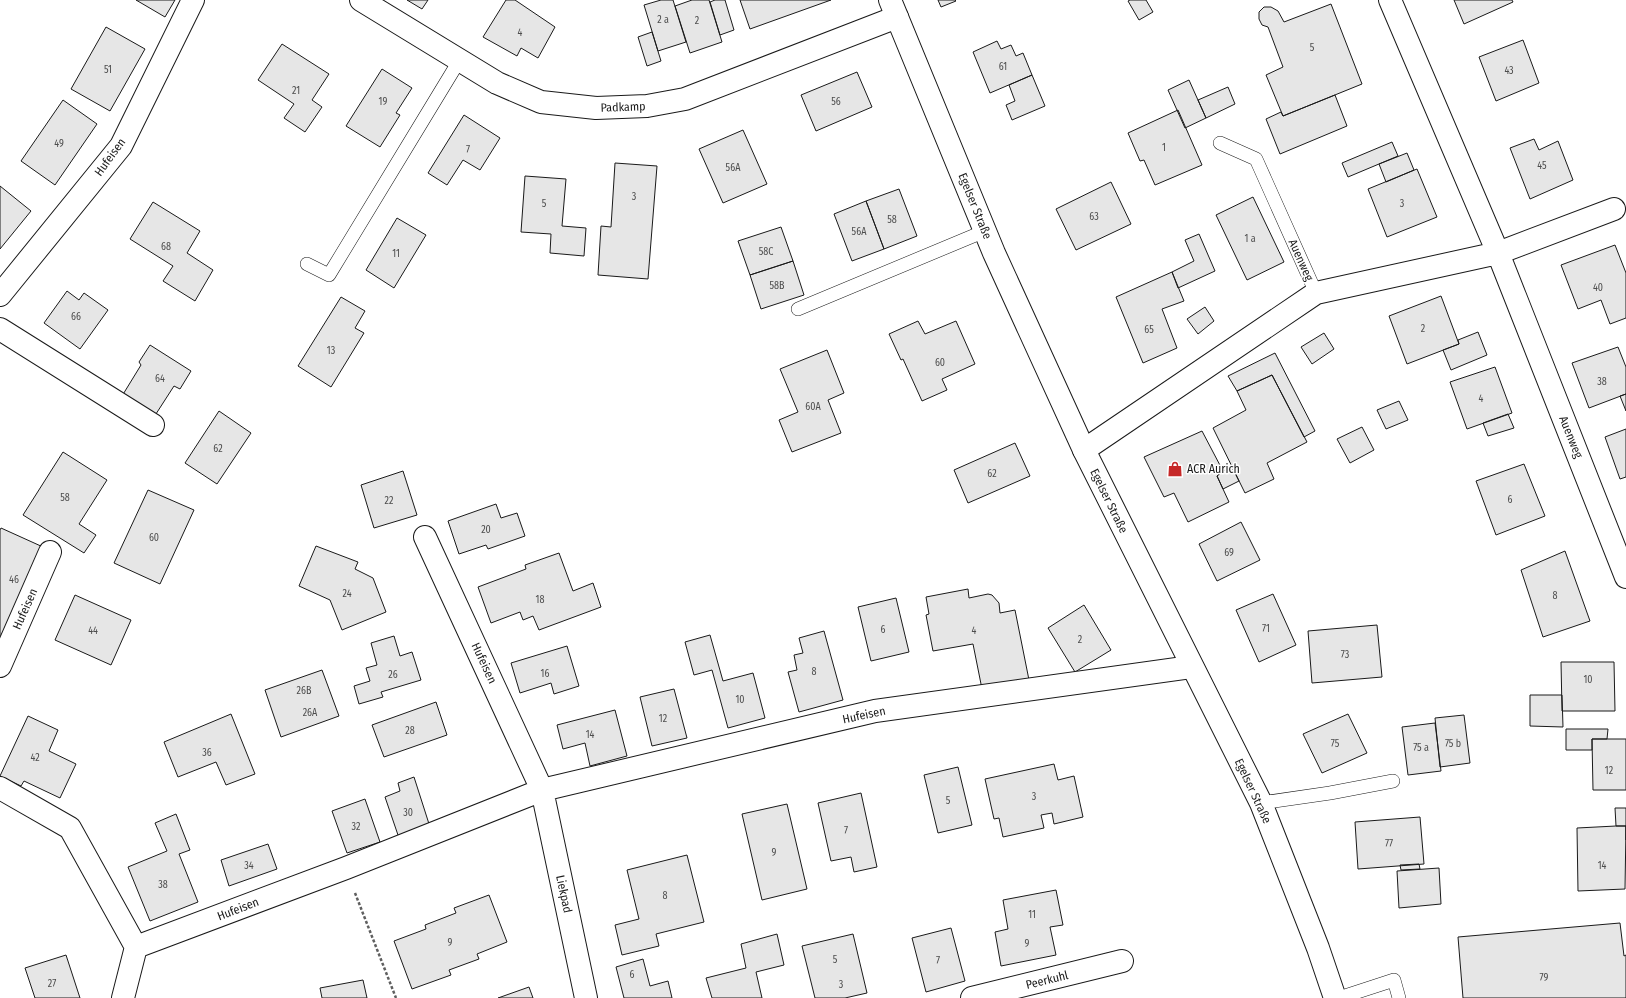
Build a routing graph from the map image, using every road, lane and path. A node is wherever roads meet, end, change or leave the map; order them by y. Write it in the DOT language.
graph roads {
  1 [pos="193,0"];
  2 [pos="361,0"];
  3 [pos="1390,0"];
  4 [pos="894,9"];
  5 [pos="459,61"];
  6 [pos="1220,143"];
  7 [pos="1614,209"];
  8 [pos="985,230"];
  9 [pos="1498,253"];
  10 [pos="307,264"];
  11 [pos="1316,293"];
  12 [pos="0,295"];
  13 [pos="798,309"];
  14 [pos="0,329"];
  15 [pos="153,425"];
  16 [pos="1084,450"];
  17 [pos="425,537"];
  18 [pos="50,552"];
  19 [pos="1626,577"];
  20 [pos="0,666"];
  21 [pos="1191,667"];
  22 [pos="1393,781"];
  23 [pos="0,788"];
  24 [pos="542,790"];
  25 [pos="1261,803"];
  26 [pos="346,868"];
  27 [pos="136,947"];
  28 [pos="1122,961"];
  29 [pos="123,998"];
  30 [pos="396,998"];
  31 [pos="586,998"];
  32 [pos="972,998"];
  33 [pos="1335,998"];
  34 [pos="1339,998"];
  35 [pos="1399,998"];
  1 -- 12 [label="street, Hufeisen"];
  2 -- 5 [label="street, Padkamp"];
  3 -- 9 [label="street, Auenweg"];
  4 -- 5 [label="street, Padkamp"];
  4 -- 8 [label="street, Egelser Straße"];
  5 -- 10 [label="lane"];
  6 -- 11 [label="lane, Auenweg"];
  7 -- 9 [label="street, Auenweg"];
  8 -- 13 [label="lane"];
  8 -- 16 [label="street, Egelser Straße"];
  9 -- 11 [label="street, Auenweg"];
  9 -- 19 [label="street, Auenweg"];
  11 -- 16 [label="street"];
  14 -- 15 [label="street"];
  16 -- 21 [label="street, Egelser Straße"];
  17 -- 24 [label="street, Hufeisen"];
  18 -- 20 [label="street, Hufeisen"];
  21 -- 24 [label="street, Hufeisen"];
  21 -- 25 [label="street, Egelser Straße"];
  22 -- 25 [label="lane"];
  23 -- 27 [label="street"];
  24 -- 26 [label="street, Hufeisen"];
  24 -- 31 [label="street, Liekpad"];
  25 -- 33 [label="street, Egelser Straße"];
  26 -- 27 [label="street, Hufeisen"];
  26 -- 30 [label="path"];
  27 -- 29 [label="street"];
  28 -- 32 [label="street, Peerkuhl"];
  34 -- 35 [label="lane"];
}
